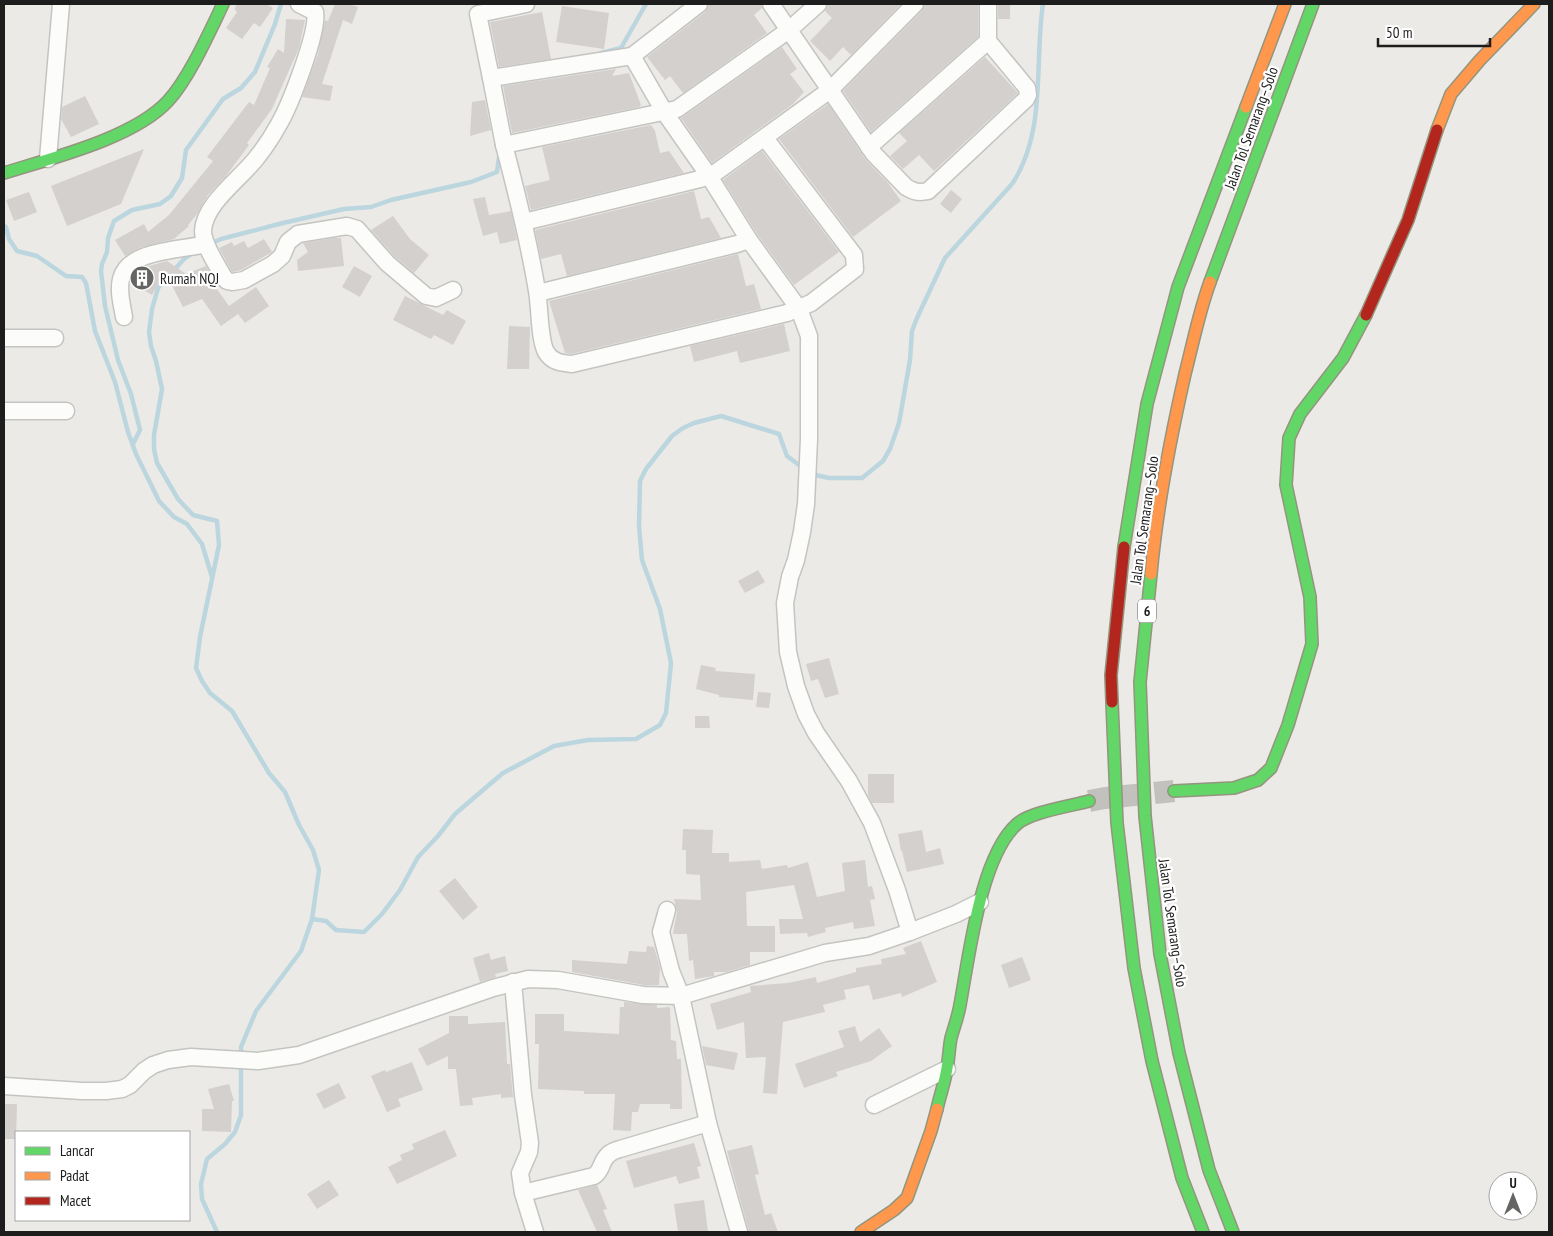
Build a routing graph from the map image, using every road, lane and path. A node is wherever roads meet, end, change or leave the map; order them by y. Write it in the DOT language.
graph roads {
  1 [pos="61,4"];
  2 [pos="223,4"];
  3 [pos="299,4"];
  4 [pos="526,4"];
  5 [pos="699,4"];
  6 [pos="771,4"];
  7 [pos="818,4"];
  8 [pos="915,4"];
  9 [pos="988,4"];
  10 [pos="1285,4"];
  11 [pos="1313,4"];
  12 [pos="1534,4"];
  13 [pos="477,9"];
  14 [pos="789,30"];
  15 [pos="988,41"];
  16 [pos="632,56"];
  17 [pos="491,78"];
  18 [pos="830,90"];
  19 [pos="665,113"];
  20 [pos="765,138"];
  21 [pos="504,145"];
  22 [pos="869,147"];
  23 [pos="48,159"];
  24 [pos="4,172"];
  25 [pos="709,176"];
  26 [pos="524,222"];
  27 [pos="749,240"];
  28 [pos="208,246"];
  29 [pos="453,290"];
  30 [pos="538,293"];
  31 [pos="799,310"];
  32 [pos="124,318"];
  33 [pos="4,338"];
  34 [pos="55,338"];
  35 [pos="4,411"];
  36 [pos="66,411"];
  37 [pos="1174,791"];
  38 [pos="1089,801"];
  39 [pos="980,902"];
  40 [pos="667,910"];
  41 [pos="910,932"];
  42 [pos="514,982"];
  43 [pos="681,996"];
  44 [pos="947,1070"];
  45 [pos="4,1086"];
  46 [pos="874,1105"];
  47 [pos="708,1123"];
  48 [pos="523,1194"];
  49 [pos="535,1232"];
  50 [pos="739,1232"];
  51 [pos="861,1232"];
  52 [pos="1203,1232"];
  53 [pos="1233,1232"];
  1 -- 23 [label="street"];
  2 -- 23 [label="main road"];
  3 -- 28 [label="street"];
  4 -- 13 [label="street"];
  5 -- 16 [label="street"];
  6 -- 14 [label="street"];
  7 -- 14 [label="street"];
  8 -- 18 [label="street"];
  9 -- 15 [label="street"];
  10 -- 52 [label="main road, Jalan Tol Semarang–Solo / 6"];
  11 -- 53 [label="main road, Jalan Tol Semarang–Solo / 6"];
  12 -- 37 [label="main road"];
  13 -- 17 [label="street"];
  14 -- 18 [label="street"];
  14 -- 19 [label="street"];
  15 -- 22 [label="street"];
  15 -- 22 [label="street"];
  16 -- 17 [label="street"];
  16 -- 19 [label="street"];
  17 -- 21 [label="street"];
  18 -- 20 [label="street"];
  18 -- 22 [label="street"];
  19 -- 21 [label="street"];
  19 -- 25 [label="street"];
  20 -- 25 [label="street"];
  20 -- 31 [label="street"];
  21 -- 26 [label="street"];
  23 -- 24 [label="main road"];
  25 -- 26 [label="street"];
  25 -- 27 [label="street"];
  26 -- 30 [label="street"];
  27 -- 30 [label="street"];
  27 -- 31 [label="street"];
  28 -- 29 [label="street"];
  28 -- 32 [label="street"];
  30 -- 31 [label="street"];
  31 -- 41 [label="street"];
  33 -- 34 [label="street"];
  35 -- 36 [label="street"];
  38 -- 39 [label="main road"];
  39 -- 41 [label="street"];
  39 -- 44 [label="main road"];
  40 -- 43 [label="street"];
  41 -- 43 [label="street"];
  42 -- 43 [label="street"];
  42 -- 45 [label="street"];
  42 -- 48 [label="street"];
  43 -- 47 [label="street"];
  44 -- 46 [label="street"];
  44 -- 51 [label="main road"];
  47 -- 48 [label="street"];
  47 -- 50 [label="street"];
  48 -- 49 [label="street"];
}
